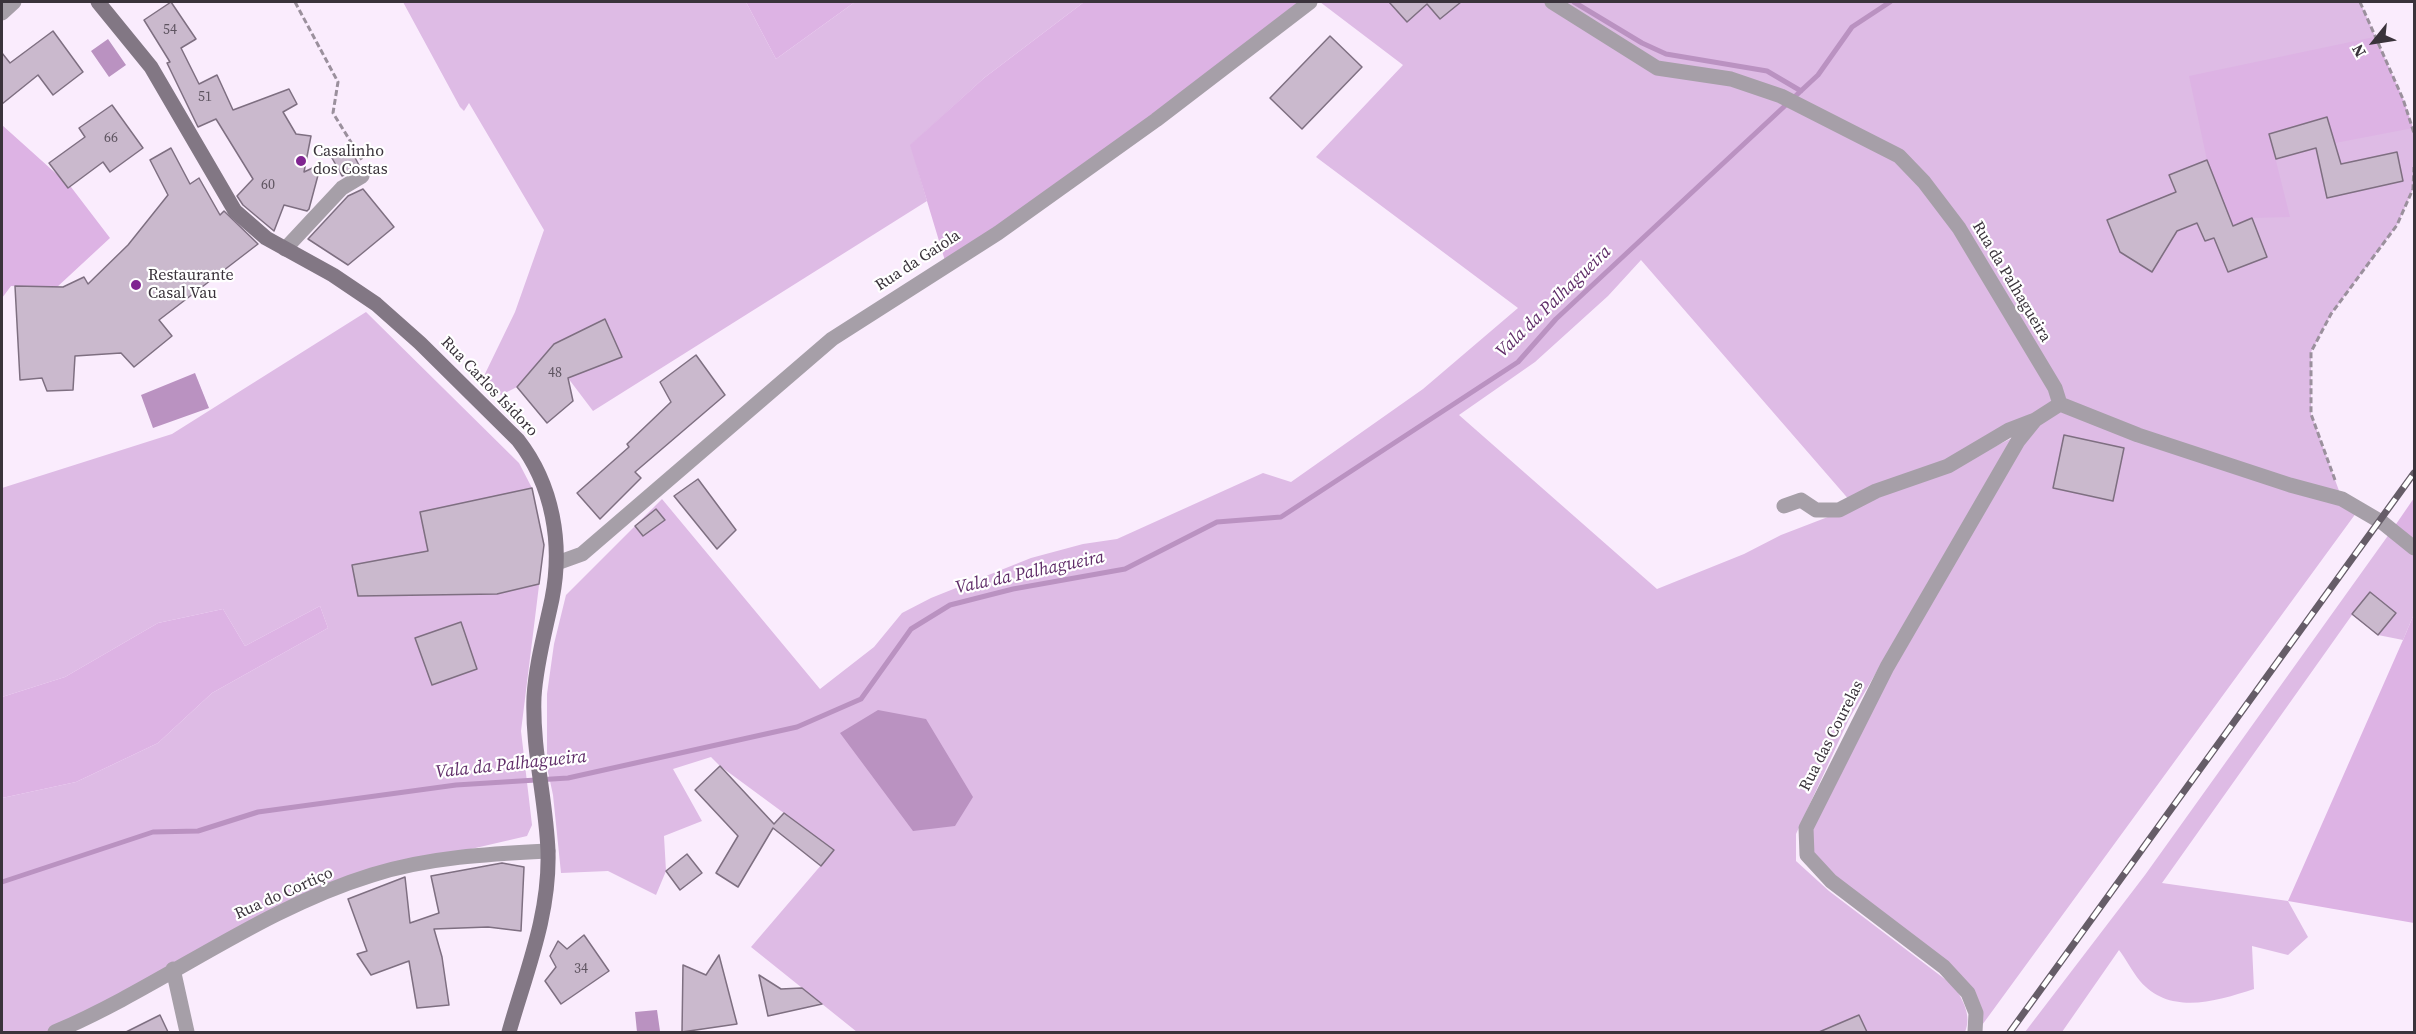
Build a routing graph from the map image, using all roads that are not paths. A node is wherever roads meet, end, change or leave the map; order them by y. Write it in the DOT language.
graph roads {
  1 [pos="14,2"];
  2 [pos="98,2"];
  3 [pos="1310,2"];
  4 [pos="1552,2"];
  5 [pos="2,13"];
  6 [pos="362,176"];
  7 [pos="285,249"];
  8 [pos="2060,404"];
  9 [pos="2035,420"];
  10 [pos="1784,506"];
  11 [pos="2415,548"];
  12 [pos="557,562"];
  13 [pos="548,851"];
  14 [pos="173,969"];
  15 [pos="55,1032"];
  16 [pos="187,1032"];
  17 [pos="509,1032"];
  18 [pos="1975,1032"];
  1 -- 5 [label="street"];
  2 -- 7 [label="street, Rua Carlos Isidoro"];
  3 -- 12 [label="street, Rua da Gaiola"];
  4 -- 8 [label="street, Rua da Palhagueira"];
  6 -- 7 [label="street"];
  7 -- 12 [label="street, Rua Carlos Isidoro"];
  8 -- 9 [label="street"];
  8 -- 11 [label="street"];
  9 -- 10 [label="street"];
  9 -- 18 [label="street, Rua das Courelas"];
  12 -- 13 [label="street, Rua Carlos Isidoro"];
  13 -- 14 [label="street, Rua do Cortiço"];
  13 -- 17 [label="street, Rua Carlos Isidoro"];
  14 -- 15 [label="street, Rua do Cortiço"];
  14 -- 16 [label="street"];
}
